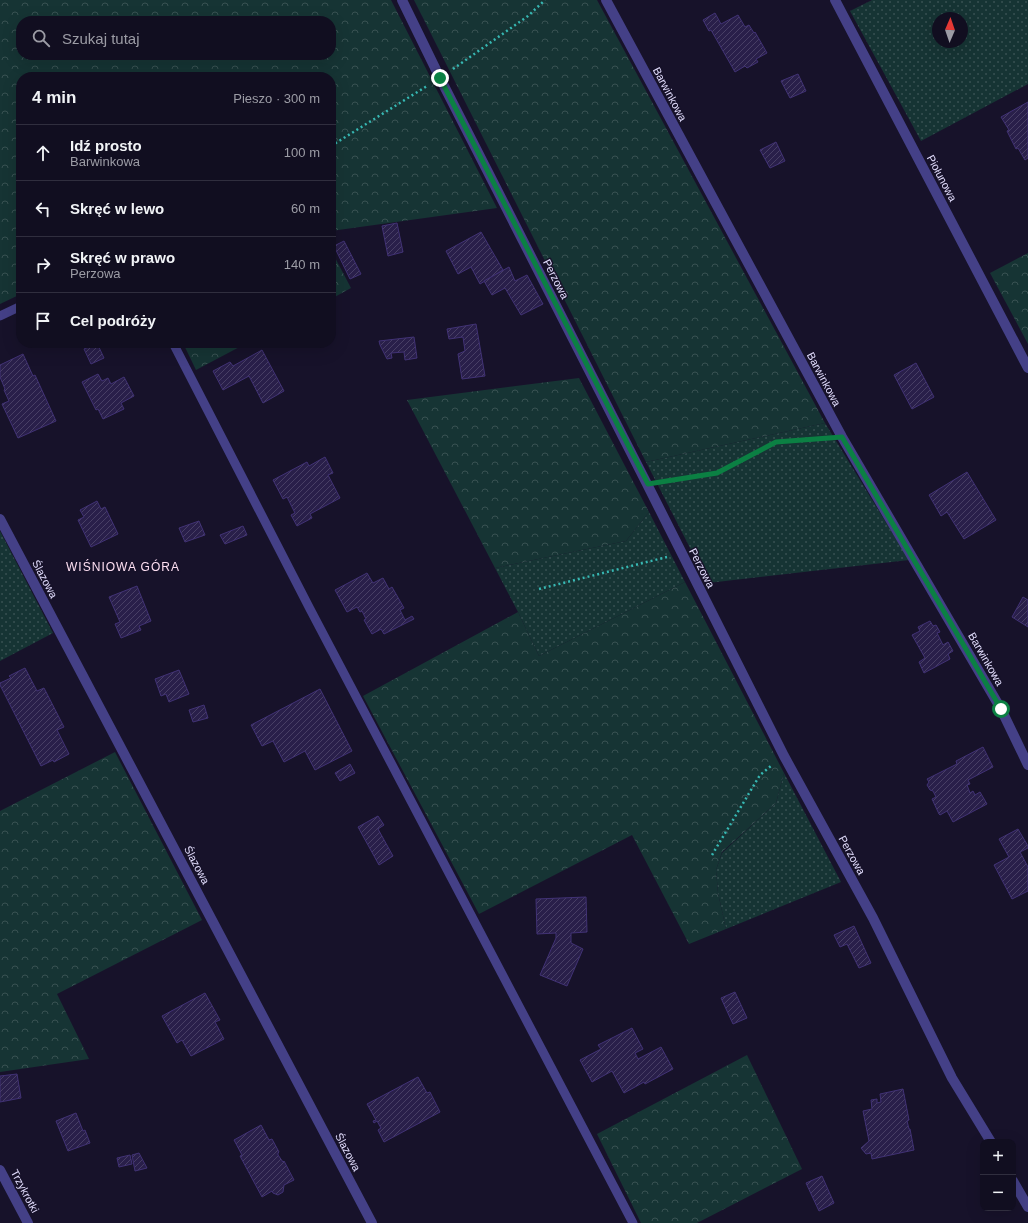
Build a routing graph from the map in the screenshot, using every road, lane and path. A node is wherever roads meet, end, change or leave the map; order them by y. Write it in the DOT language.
graph roads {
  1 [pos="402,0"];
  2 [pos="545,0"];
  3 [pos="606,0"];
  4 [pos="835,0"];
  5 [pos="440,78"];
  6 [pos="336,143"];
  7 [pos="16,308"];
  8 [pos="0,316"];
  9 [pos="176,348"];
  10 [pos="1028,368"];
  11 [pos="842,437"];
  12 [pos="648,484"];
  13 [pos="0,519"];
  14 [pos="681,553"];
  15 [pos="539,589"];
  16 [pos="784,756"];
  17 [pos="1028,765"];
  18 [pos="712,855"];
  19 [pos="989,1139"];
  20 [pos="0,1170"];
  21 [pos="1016,1186"];
  22 [pos="1028,1207"];
  23 [pos="28,1223"];
  24 [pos="372,1223"];
  25 [pos="633,1223"];
  1 -- 5 [label="street, Perzowa"];
  2 -- 5 [label="path"];
  3 -- 11 [label="street, Barwinkowa"];
  4 -- 10 [label="street, Piołunowa"];
  5 -- 6 [label="path"];
  5 -- 12 [label="street, Perzowa"];
  7 -- 8 [label="lane"];
  9 -- 25 [label="lane"];
  11 -- 12 [label="path"];
  11 -- 17 [label="street, Barwinkowa"];
  12 -- 14 [label="street, Perzowa"];
  13 -- 24 [label="street, Ślazowa"];
  14 -- 15 [label="path"];
  14 -- 16 [label="street, Perzowa"];
  16 -- 18 [label="path"];
  16 -- 19 [label="street, Perzowa"];
  20 -- 23 [label="street, Trzykrotki"];
  21 -- 22 [label="street"];
}
